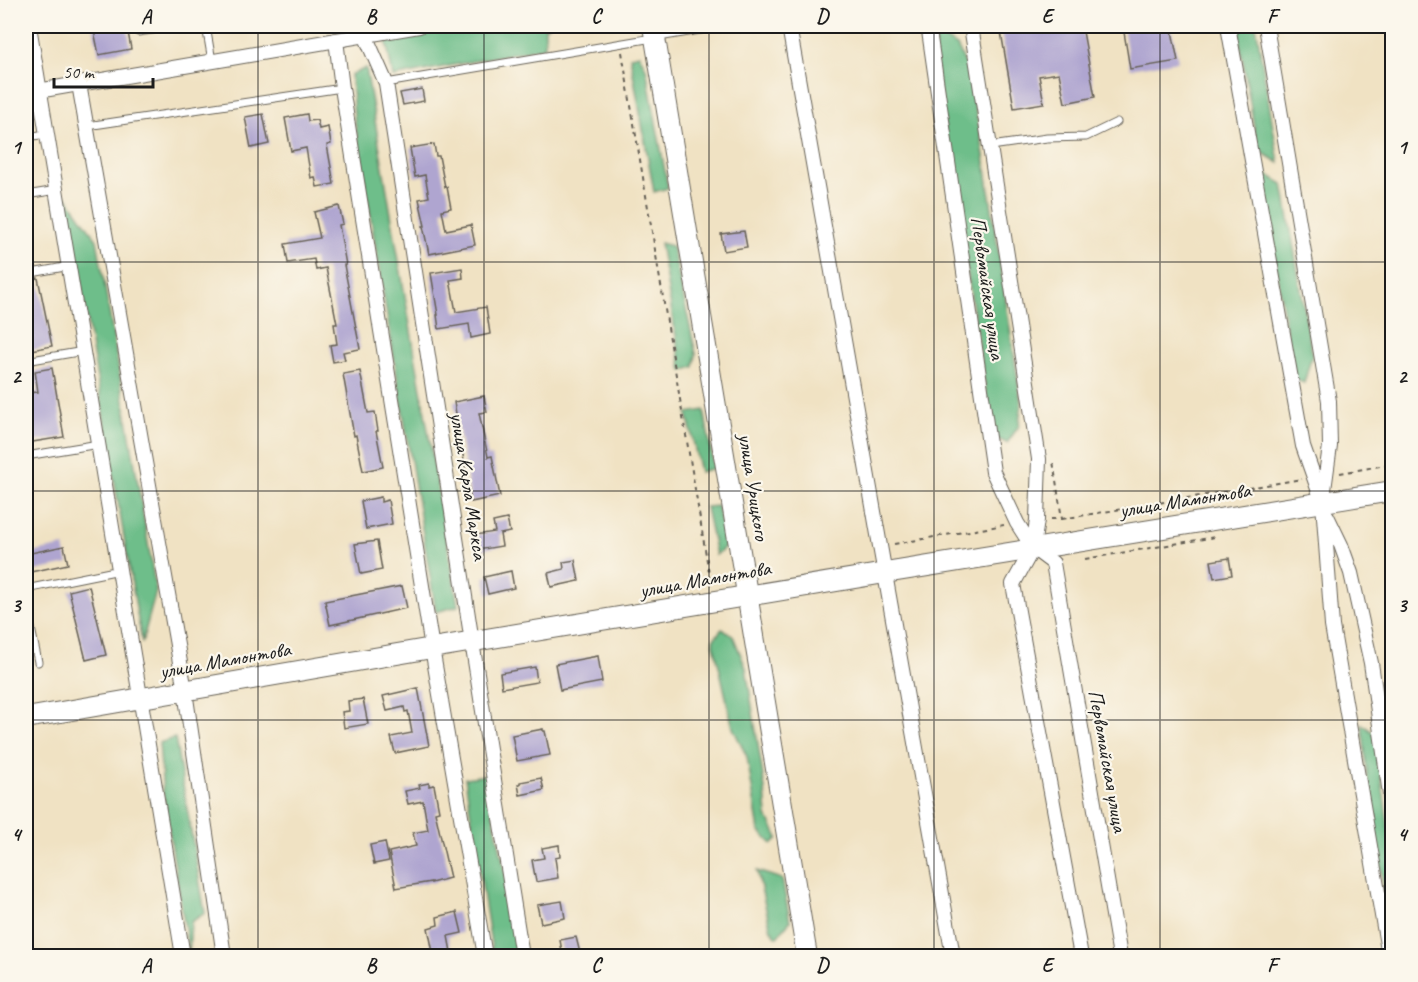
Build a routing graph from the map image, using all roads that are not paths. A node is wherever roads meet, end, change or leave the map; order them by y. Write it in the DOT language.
graph roads {
  1 [pos="29,26"];
  2 [pos="180,26"];
  3 [pos="206,26"];
  4 [pos="419,26"];
  5 [pos="724,26"];
  6 [pos="789,26"];
  7 [pos="927,26"];
  8 [pos="971,26"];
  9 [pos="1228,26"];
  10 [pos="1266,26"];
  11 [pos="364,30"];
  12 [pos="654,31"];
  13 [pos="138,32"];
  14 [pos="336,40"];
  15 [pos="212,61"];
  16 [pos="386,83"];
  17 [pos="79,84"];
  18 [pos="342,88"];
  19 [pos="40,90"];
  20 [pos="26,93"];
  21 [pos="1117,122"];
  22 [pos="86,126"];
  23 [pos="47,134"];
  24 [pos="26,137"];
  25 [pos="991,146"];
  26 [pos="57,190"];
  27 [pos="26,195"];
  28 [pos="69,266"];
  29 [pos="26,274"];
  30 [pos="84,351"];
  31 [pos="26,361"];
  32 [pos="99,444"];
  33 [pos="26,456"];
  34 [pos="1320,476"];
  35 [pos="1392,491"];
  36 [pos="1323,503"];
  37 [pos="1032,548"];
  38 [pos="120,570"];
  39 [pos="885,573"];
  40 [pos="26,589"];
  41 [pos="748,596"];
  42 [pos="26,604"];
  43 [pos="472,642"];
  44 [pos="432,648"];
  45 [pos="38,662"];
  46 [pos="185,691"];
  47 [pos="141,698"];
  48 [pos="26,718"];
  49 [pos="1392,808"];
  50 [pos="183,957"];
  51 [pos="224,957"];
  52 [pos="485,957"];
  53 [pos="522,957"];
  54 [pos="807,957"];
  55 [pos="953,957"];
  56 [pos="1081,957"];
  57 [pos="1120,957"];
  58 [pos="1389,957"];
  1 -- 19 [label="street"];
  2 -- 13 [label="lane"];
  3 -- 15 [label="lane"];
  4 -- 11 [label="street"];
  5 -- 12 [label="lane"];
  6 -- 39 [label="street"];
  7 -- 37 [label="street, Первомайская улица"];
  8 -- 25 [label="street, Первомайская улица"];
  9 -- 34 [label="street"];
  10 -- 34 [label="street"];
  11 -- 14 [label="street"];
  11 -- 16 [label="street, улица Карла Маркса"];
  12 -- 16 [label="lane"];
  12 -- 41 [label="street, улица Урицкого"];
  14 -- 15 [label="street"];
  14 -- 18 [label="street"];
  15 -- 17 [label="street"];
  16 -- 43 [label="street, улица Карла Маркса"];
  17 -- 19 [label="street"];
  17 -- 22 [label="street"];
  18 -- 22 [label="lane"];
  18 -- 44 [label="street"];
  19 -- 20 [label="street"];
  19 -- 23 [label="street"];
  21 -- 25 [label="lane"];
  22 -- 46 [label="street"];
  23 -- 24 [label="lane"];
  23 -- 26 [label="street"];
  25 -- 37 [label="street, Первомайская улица"];
  26 -- 27 [label="lane"];
  26 -- 28 [label="street"];
  28 -- 29 [label="lane"];
  28 -- 30 [label="street"];
  30 -- 31 [label="lane"];
  30 -- 32 [label="street"];
  32 -- 33 [label="lane"];
  32 -- 38 [label="street"];
  34 -- 36 [label="street"];
  35 -- 36 [label="street, улица Мамонтова"];
  36 -- 37 [label="street, улица Мамонтова"];
  36 -- 49 [label="street"];
  36 -- 58 [label="street"];
  37 -- 39 [label="street, улица Мамонтова"];
  37 -- 56 [label="street, Первомайская улица"];
  37 -- 57 [label="street, Первомайская улица"];
  38 -- 40 [label="lane"];
  38 -- 47 [label="street"];
  39 -- 41 [label="street, улица Мамонтова"];
  39 -- 55 [label="street"];
  41 -- 43 [label="street, улица Мамонтова"];
  41 -- 54 [label="street, улица Урицкого"];
  42 -- 45 [label="lane"];
  43 -- 44 [label="street, улица Мамонтова"];
  43 -- 53 [label="street, улица Карла Маркса"];
  44 -- 46 [label="street, улица Мамонтова"];
  44 -- 52 [label="street"];
  46 -- 47 [label="street, улица Мамонтова"];
  46 -- 51 [label="street"];
  47 -- 48 [label="street, улица Мамонтова"];
  47 -- 50 [label="street"];
}
